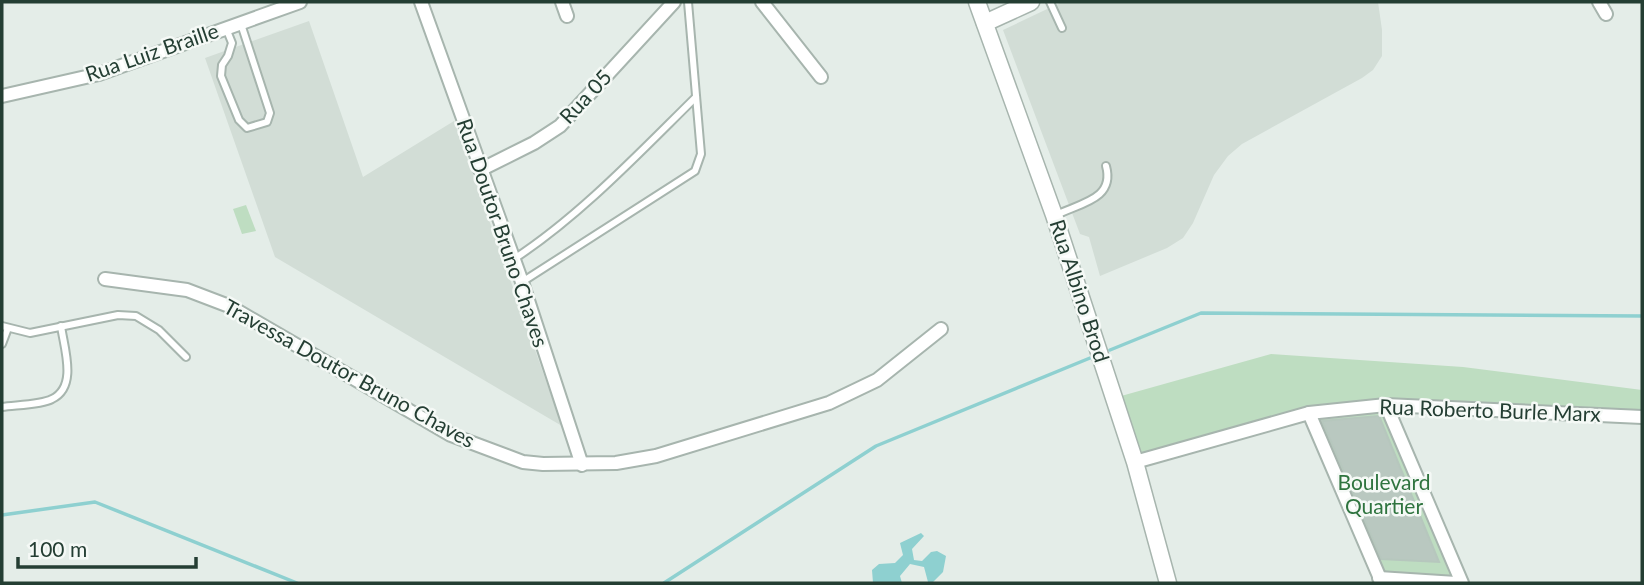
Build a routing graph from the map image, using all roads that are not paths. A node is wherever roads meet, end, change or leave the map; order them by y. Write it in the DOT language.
graph roads {
  1 [pos="300,2"];
  2 [pos="421,2"];
  3 [pos="562,2"];
  4 [pos="674,2"];
  5 [pos="688,2"];
  6 [pos="762,2"];
  7 [pos="977,2"];
  8 [pos="1031,2"];
  9 [pos="1050,2"];
  10 [pos="1599,2"];
  11 [pos="1606,14"];
  12 [pos="567,16"];
  13 [pos="240,22"];
  14 [pos="985,23"];
  15 [pos="226,27"];
  16 [pos="1062,28"];
  17 [pos="821,77"];
  18 [pos="2,96"];
  19 [pos="696,97"];
  20 [pos="1106,166"];
  21 [pos="480,170"];
  22 [pos="1054,215"];
  23 [pos="514,259"];
  24 [pos="105,279"];
  25 [pos="522,282"];
  26 [pos="61,326"];
  27 [pos="5,327"];
  28 [pos="941,329"];
  29 [pos="2,344"];
  30 [pos="186,356"];
  31 [pos="1386,405"];
  32 [pos="2,407"];
  33 [pos="1309,413"];
  34 [pos="1642,417"];
  35 [pos="1135,462"];
  36 [pos="582,465"];
  37 [pos="1381,580"];
  38 [pos="1168,583"];
  39 [pos="1456,583"];
  40 [pos="1462,583"];
  1 -- 13 [label="street, Rua Luiz Braille"];
  2 -- 21 [label="street, Rua Doutor Bruno Chaves"];
  3 -- 12 [label="street"];
  4 -- 21 [label="street, Rua 05"];
  5 -- 19 [label="lane"];
  6 -- 17 [label="street"];
  7 -- 14 [label="street, Rua Albino Brod"];
  8 -- 14 [label="street"];
  9 -- 16 [label="lane"];
  10 -- 11 [label="street"];
  13 -- 15 [label="street, Rua Luiz Braille"];
  13 -- 15 [label="lane"];
  14 -- 22 [label="street, Rua Albino Brod"];
  15 -- 18 [label="street, Rua Luiz Braille"];
  19 -- 23 [label="lane"];
  19 -- 25 [label="lane"];
  20 -- 22 [label="lane"];
  21 -- 23 [label="street, Rua Doutor Bruno Chaves"];
  22 -- 35 [label="street, Rua Albino Brod"];
  23 -- 25 [label="street, Rua Doutor Bruno Chaves"];
  24 -- 36 [label="street, Travessa Doutor Bruno Chaves"];
  25 -- 36 [label="street, Rua Doutor Bruno Chaves"];
  26 -- 27 [label="lane"];
  26 -- 30 [label="lane"];
  26 -- 32 [label="lane"];
  27 -- 29 [label="lane"];
  28 -- 36 [label="street, Travessa Doutor Bruno Chaves"];
  31 -- 33 [label="street, Rua Roberto Burle Marx"];
  31 -- 34 [label="street, Rua Roberto Burle Marx"];
  31 -- 40 [label="street"];
  33 -- 35 [label="street, Rua Roberto Burle Marx"];
  33 -- 37 [label="street"];
  35 -- 38 [label="street, Rua Albino Brod"];
  37 -- 39 [label="street"];
}
